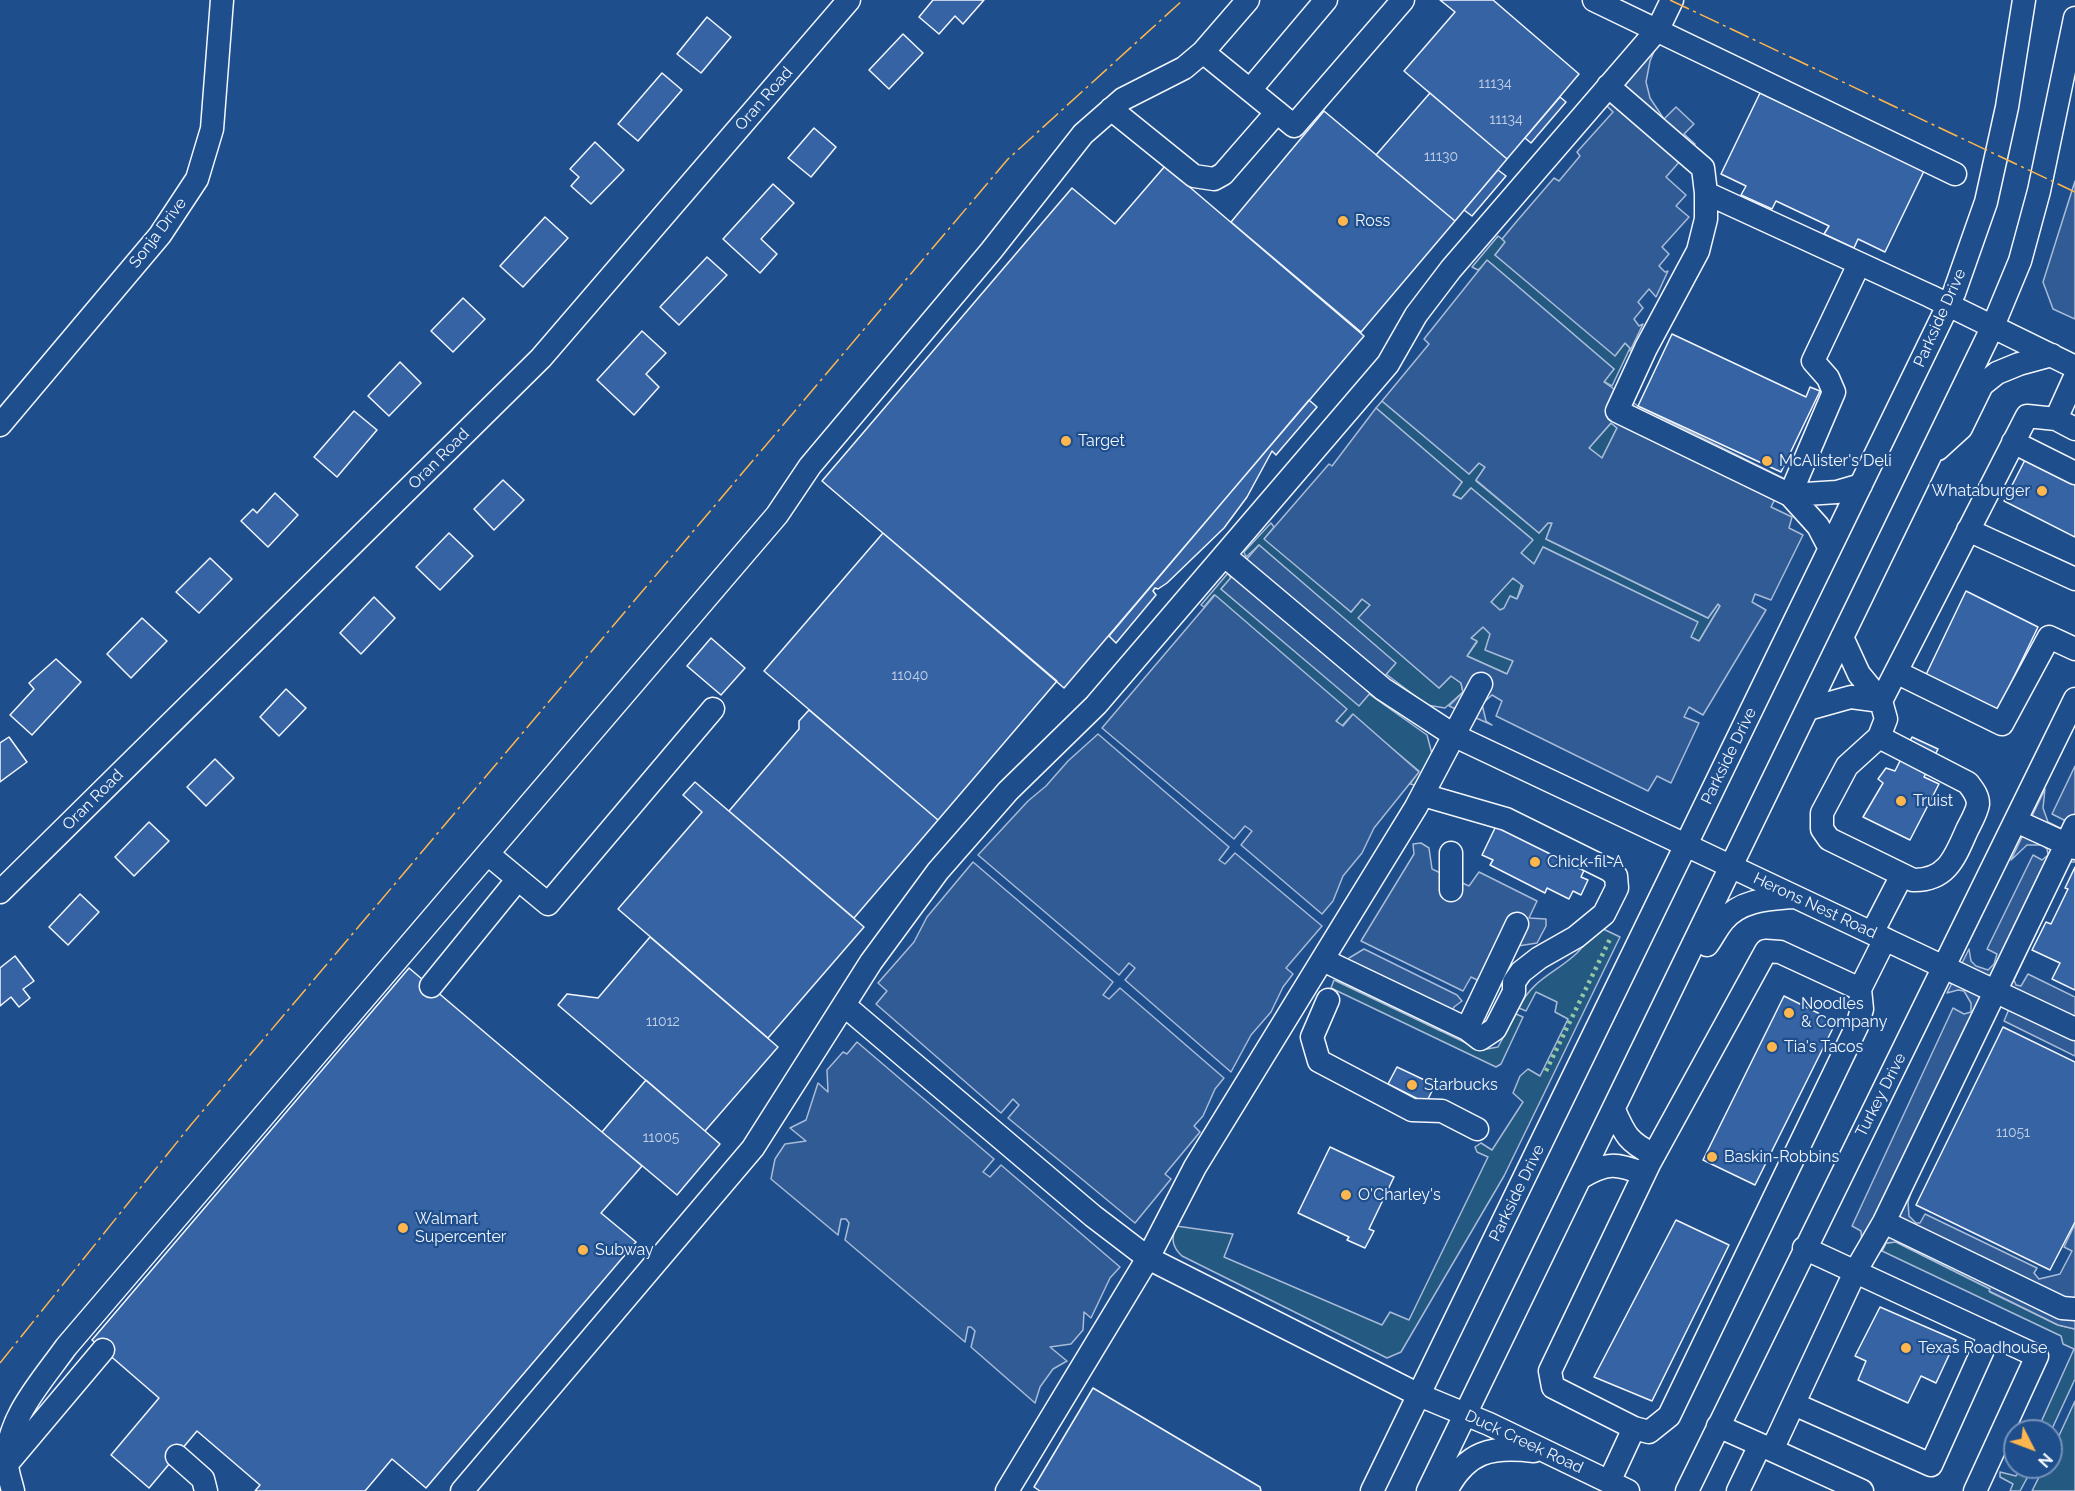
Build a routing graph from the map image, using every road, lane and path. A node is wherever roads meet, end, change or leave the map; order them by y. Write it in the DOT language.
graph roads {
  1 [pos="222,0"];
  2 [pos="849,0"];
  3 [pos="1248,0"];
  4 [pos="1326,0"];
  5 [pos="1403,0"];
  6 [pos="1594,0"];
  7 [pos="1672,0"];
  8 [pos="2024,0"];
  9 [pos="2075,18"];
  10 [pos="1658,29"];
  11 [pos="1203,52"];
  12 [pos="2067,85"];
  13 [pos="1608,86"];
  14 [pos="1250,90"];
  15 [pos="1111,109"];
  16 [pos="1276,112"];
  17 [pos="1955,174"];
  18 [pos="1706,193"];
  19 [pos="1859,264"];
  20 [pos="1949,305"];
  21 [pos="1993,326"];
  22 [pos="2052,356"];
  23 [pos="2075,367"];
  24 [pos="2075,376"];
  25 [pos="2065,424"];
  26 [pos="0,425"];
  27 [pos="2013,442"];
  28 [pos="1930,456"];
  29 [pos="2075,473"];
  30 [pos="1861,485"];
  31 [pos="1790,495"];
  32 [pos="1968,530"];
  33 [pos="1829,547"];
  34 [pos="1225,556"];
  35 [pos="2075,579"];
  36 [pos="1842,637"];
  37 [pos="2075,649"];
  38 [pos="1896,672"];
  39 [pos="1481,684"];
  40 [pos="2075,699"];
  41 [pos="1881,701"];
  42 [pos="713,709"];
  43 [pos="1808,709"];
  44 [pos="1455,736"];
  45 [pos="1879,737"];
  46 [pos="1423,795"];
  47 [pos="2016,821"];
  48 [pos="2072,839"];
  49 [pos="1963,840"];
  50 [pos="1686,845"];
  51 [pos="1450,853"];
  52 [pos="489,855"];
  53 [pos="1998,857"];
  54 [pos="1732,868"];
  55 [pos="1902,874"];
  56 [pos="518,879"];
  57 [pos="1451,890"];
  58 [pos="0,892"];
  59 [pos="1794,897"];
  60 [pos="1517,924"];
  61 [pos="1879,936"];
  62 [pos="1323,960"];
  63 [pos="1945,967"];
  64 [pos="431,986"];
  65 [pos="1674,986"];
  66 [pos="1860,989"];
  67 [pos="1996,990"];
  68 [pos="1328,1000"];
  69 [pos="844,1005"];
  70 [pos="1467,1029"];
  71 [pos="2075,1029"];
  72 [pos="1614,1110"];
  73 [pos="1477,1129"];
  74 [pos="1649,1165"];
  75 [pos="1580,1178"];
  76 [pos="1884,1222"];
  77 [pos="1804,1248"];
  78 [pos="1148,1258"];
  79 [pos="1855,1272"];
  80 [pos="2075,1309"];
  81 [pos="1990,1334"];
  82 [pos="103,1350"];
  83 [pos="1419,1395"];
  84 [pos="1794,1404"];
  85 [pos="1465,1414"];
  86 [pos="1718,1426"];
  87 [pos="1634,1428"];
  88 [pos="1766,1448"];
  89 [pos="1549,1453"];
  90 [pos="177,1456"];
  91 [pos="7,1464"];
  92 [pos="1606,1485"];
  93 [pos="13,1491"];
  94 [pos="206,1491"];
  95 [pos="462,1491"];
  96 [pos="1007,1491"];
  97 [pos="1372,1491"];
  98 [pos="1428,1491"];
  99 [pos="1446,1491"];
  100 [pos="1687,1491"];
  101 [pos="1738,1491"];
  102 [pos="1862,1491"];
  103 [pos="1975,1491"];
  1 -- 26 [label="street, Sonja Drive"];
  2 -- 58 [label="street, Oran Road"];
  3 -- 11 [label="street"];
  4 -- 14 [label="street"];
  5 -- 16 [label="street"];
  6 -- 10 [label="street"];
  7 -- 10 [label="street"];
  8 -- 20 [label="street, Parkside Drive"];
  9 -- 12 [label="street"];
  10 -- 13 [label="street"];
  10 -- 17 [label="street"];
  11 -- 14 [label="street"];
  11 -- 15 [label="street"];
  12 -- 21 [label="street"];
  13 -- 18 [label="street"];
  13 -- 34 [label="street"];
  14 -- 16 [label="street"];
  15 -- 16 [label="street"];
  15 -- 52 [label="street"];
  18 -- 19 [label="street"];
  18 -- 31 [label="street"];
  19 -- 20 [label="street"];
  19 -- 31 [label="street"];
  20 -- 21 [label="street"];
  20 -- 30 [label="street, Parkside Drive"];
  21 -- 22 [label="street"];
  21 -- 28 [label="street"];
  22 -- 23 [label="street"];
  22 -- 28 [label="street"];
  24 -- 25 [label="street"];
  25 -- 27 [label="street"];
  27 -- 29 [label="street"];
  27 -- 32 [label="street"];
  28 -- 36 [label="street"];
  30 -- 31 [label="street"];
  30 -- 33 [label="street, Parkside Drive"];
  31 -- 33 [label="street"];
  32 -- 35 [label="street"];
  32 -- 38 [label="street"];
  33 -- 50 [label="street, Parkside Drive"];
  34 -- 44 [label="street, Herons Nest Road"];
  34 -- 69 [label="street"];
  36 -- 41 [label="street"];
  36 -- 43 [label="street"];
  37 -- 38 [label="street"];
  38 -- 41 [label="street"];
  39 -- 44 [label="street"];
  40 -- 47 [label="street, Turkey Drive"];
  41 -- 43 [label="street"];
  41 -- 45 [label="street"];
  42 -- 56 [label="street"];
  43 -- 54 [label="street"];
  44 -- 46 [label="street"];
  44 -- 50 [label="street, Herons Nest Road"];
  45 -- 49 [label="street"];
  45 -- 55 [label="street"];
  46 -- 62 [label="street"];
  46 -- 70 [label="street"];
  47 -- 48 [label="street"];
  47 -- 53 [label="street, Turkey Drive"];
  48 -- 67 [label="street"];
  49 -- 53 [label="street"];
  49 -- 55 [label="street"];
  50 -- 54 [label="street, Herons Nest Road"];
  50 -- 83 [label="street, Parkside Drive"];
  51 -- 57 [label="street"];
  52 -- 56 [label="street"];
  52 -- 91 [label="street"];
  53 -- 63 [label="street, Turkey Drive"];
  54 -- 59 [label="street, Herons Nest Road"];
  54 -- 65 [label="street"];
  55 -- 61 [label="street"];
  56 -- 64 [label="street"];
  59 -- 61 [label="street, Herons Nest Road"];
  59 -- 65 [label="street"];
  60 -- 70 [label="street"];
  61 -- 63 [label="street, Herons Nest Road"];
  61 -- 66 [label="street"];
  62 -- 70 [label="street"];
  62 -- 78 [label="street"];
  63 -- 67 [label="street, Herons Nest Road"];
  63 -- 77 [label="street, Turkey Drive"];
  65 -- 72 [label="street"];
  66 -- 74 [label="street"];
  66 -- 87 [label="street"];
  67 -- 71 [label="street, Herons Nest Road"];
  67 -- 76 [label="street"];
  68 -- 73 [label="street"];
  69 -- 78 [label="street, Duck Creek Road"];
  69 -- 95 [label="street"];
  72 -- 74 [label="street"];
  72 -- 75 [label="street"];
  74 -- 75 [label="street"];
  74 -- 87 [label="street"];
  75 -- 85 [label="street"];
  76 -- 79 [label="street"];
  76 -- 80 [label="street"];
  77 -- 79 [label="street"];
  77 -- 86 [label="street, Turkey Drive"];
  78 -- 83 [label="street, Duck Creek Road"];
  78 -- 96 [label="street"];
  79 -- 81 [label="street"];
  79 -- 84 [label="street"];
  81 -- 84 [label="street"];
  81 -- 103 [label="street"];
  82 -- 91 [label="street"];
  83 -- 85 [label="street, Duck Creek Road"];
  83 -- 97 [label="street, Parkside Drive"];
  84 -- 88 [label="street"];
  85 -- 89 [label="street, Duck Creek Road"];
  85 -- 98 [label="street"];
  86 -- 88 [label="street"];
  86 -- 100 [label="street, Turkey Drive"];
  87 -- 92 [label="street"];
  88 -- 101 [label="street"];
  88 -- 102 [label="street"];
  89 -- 92 [label="street, Duck Creek Road"];
  89 -- 99 [label="street"];
  90 -- 94 [label="street"];
  91 -- 93 [label="street"];
}
